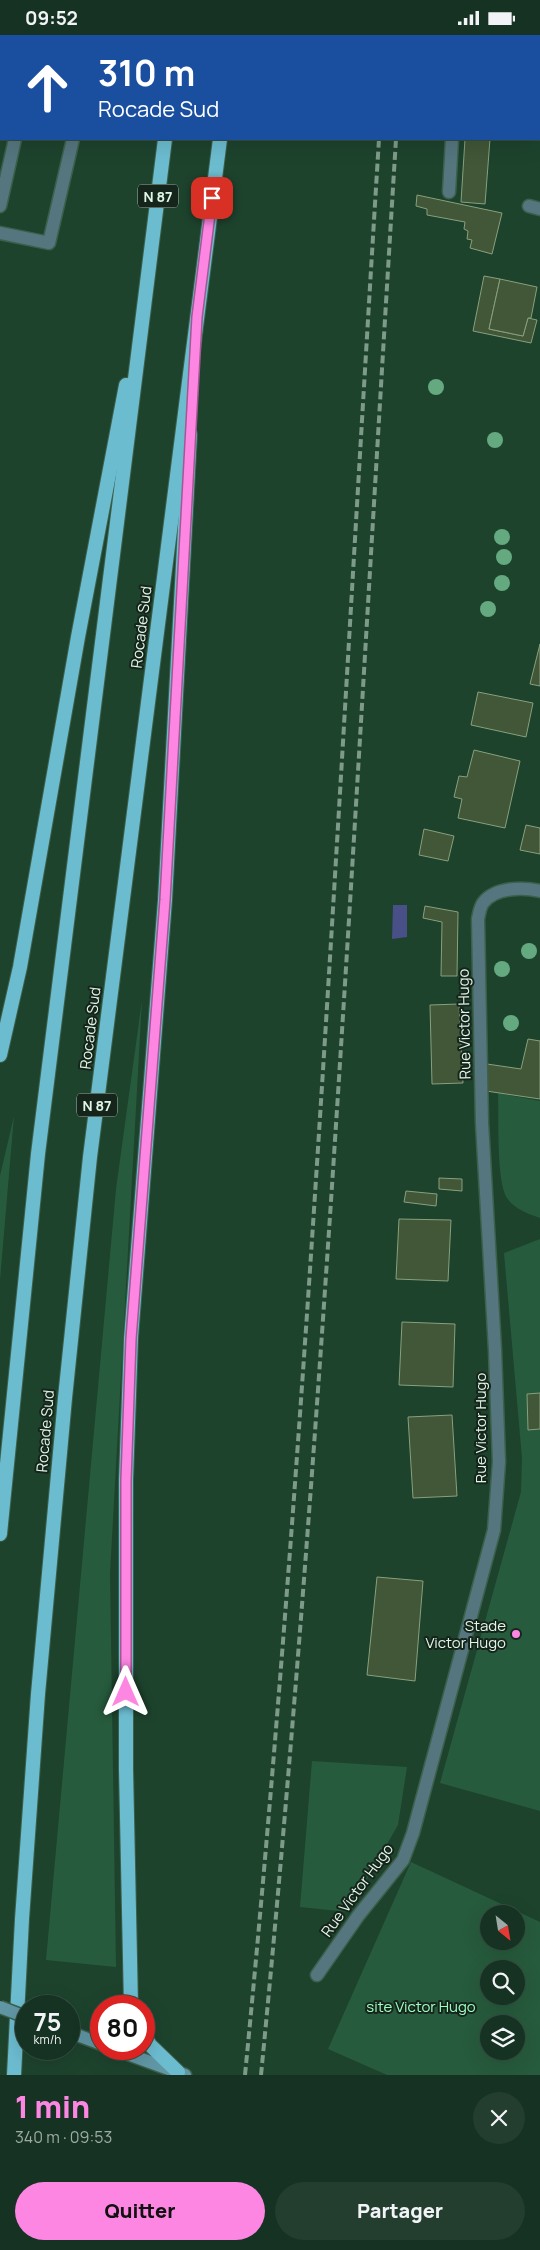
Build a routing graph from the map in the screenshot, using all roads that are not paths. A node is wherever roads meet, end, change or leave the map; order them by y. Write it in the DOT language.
graph roads {
  1 [pos="15,140"];
  2 [pos="73,140"];
  3 [pos="165,140"];
  4 [pos="220,140"];
  5 [pos="452,140"];
  6 [pos="449,192"];
  7 [pos="0,206"];
  8 [pos="0,233"];
  9 [pos="151,254"];
  10 [pos="197,317"];
  11 [pos="540,891"];
  12 [pos="0,1055"];
  13 [pos="0,1534"];
  14 [pos="317,1975"];
  15 [pos="131,1995"];
  16 [pos="0,2007"];
  17 [pos="15,2013"];
  18 [pos="155,2050"];
  19 [pos="144,2060"];
  20 [pos="182,2074"];
  21 [pos="14,2075"];
  1 -- 7 [label="street"];
  2 -- 8 [label="street"];
  3 -- 9 [label="highway, N 87"];
  4 -- 10 [label="highway, Rocade Sud / N 87"];
  5 -- 6 [label="street"];
  9 -- 12 [label="highway"];
  9 -- 13 [label="highway, N 87"];
  10 -- 15 [label="highway"];
  10 -- 21 [label="highway, Rocade Sud / N 87"];
  11 -- 14 [label="street, Rue Victor Hugo"];
  16 -- 17 [label="main road, bridge"];
  18 -- 20 [label="highway"];
  19 -- 20 [label="main road"];
}
